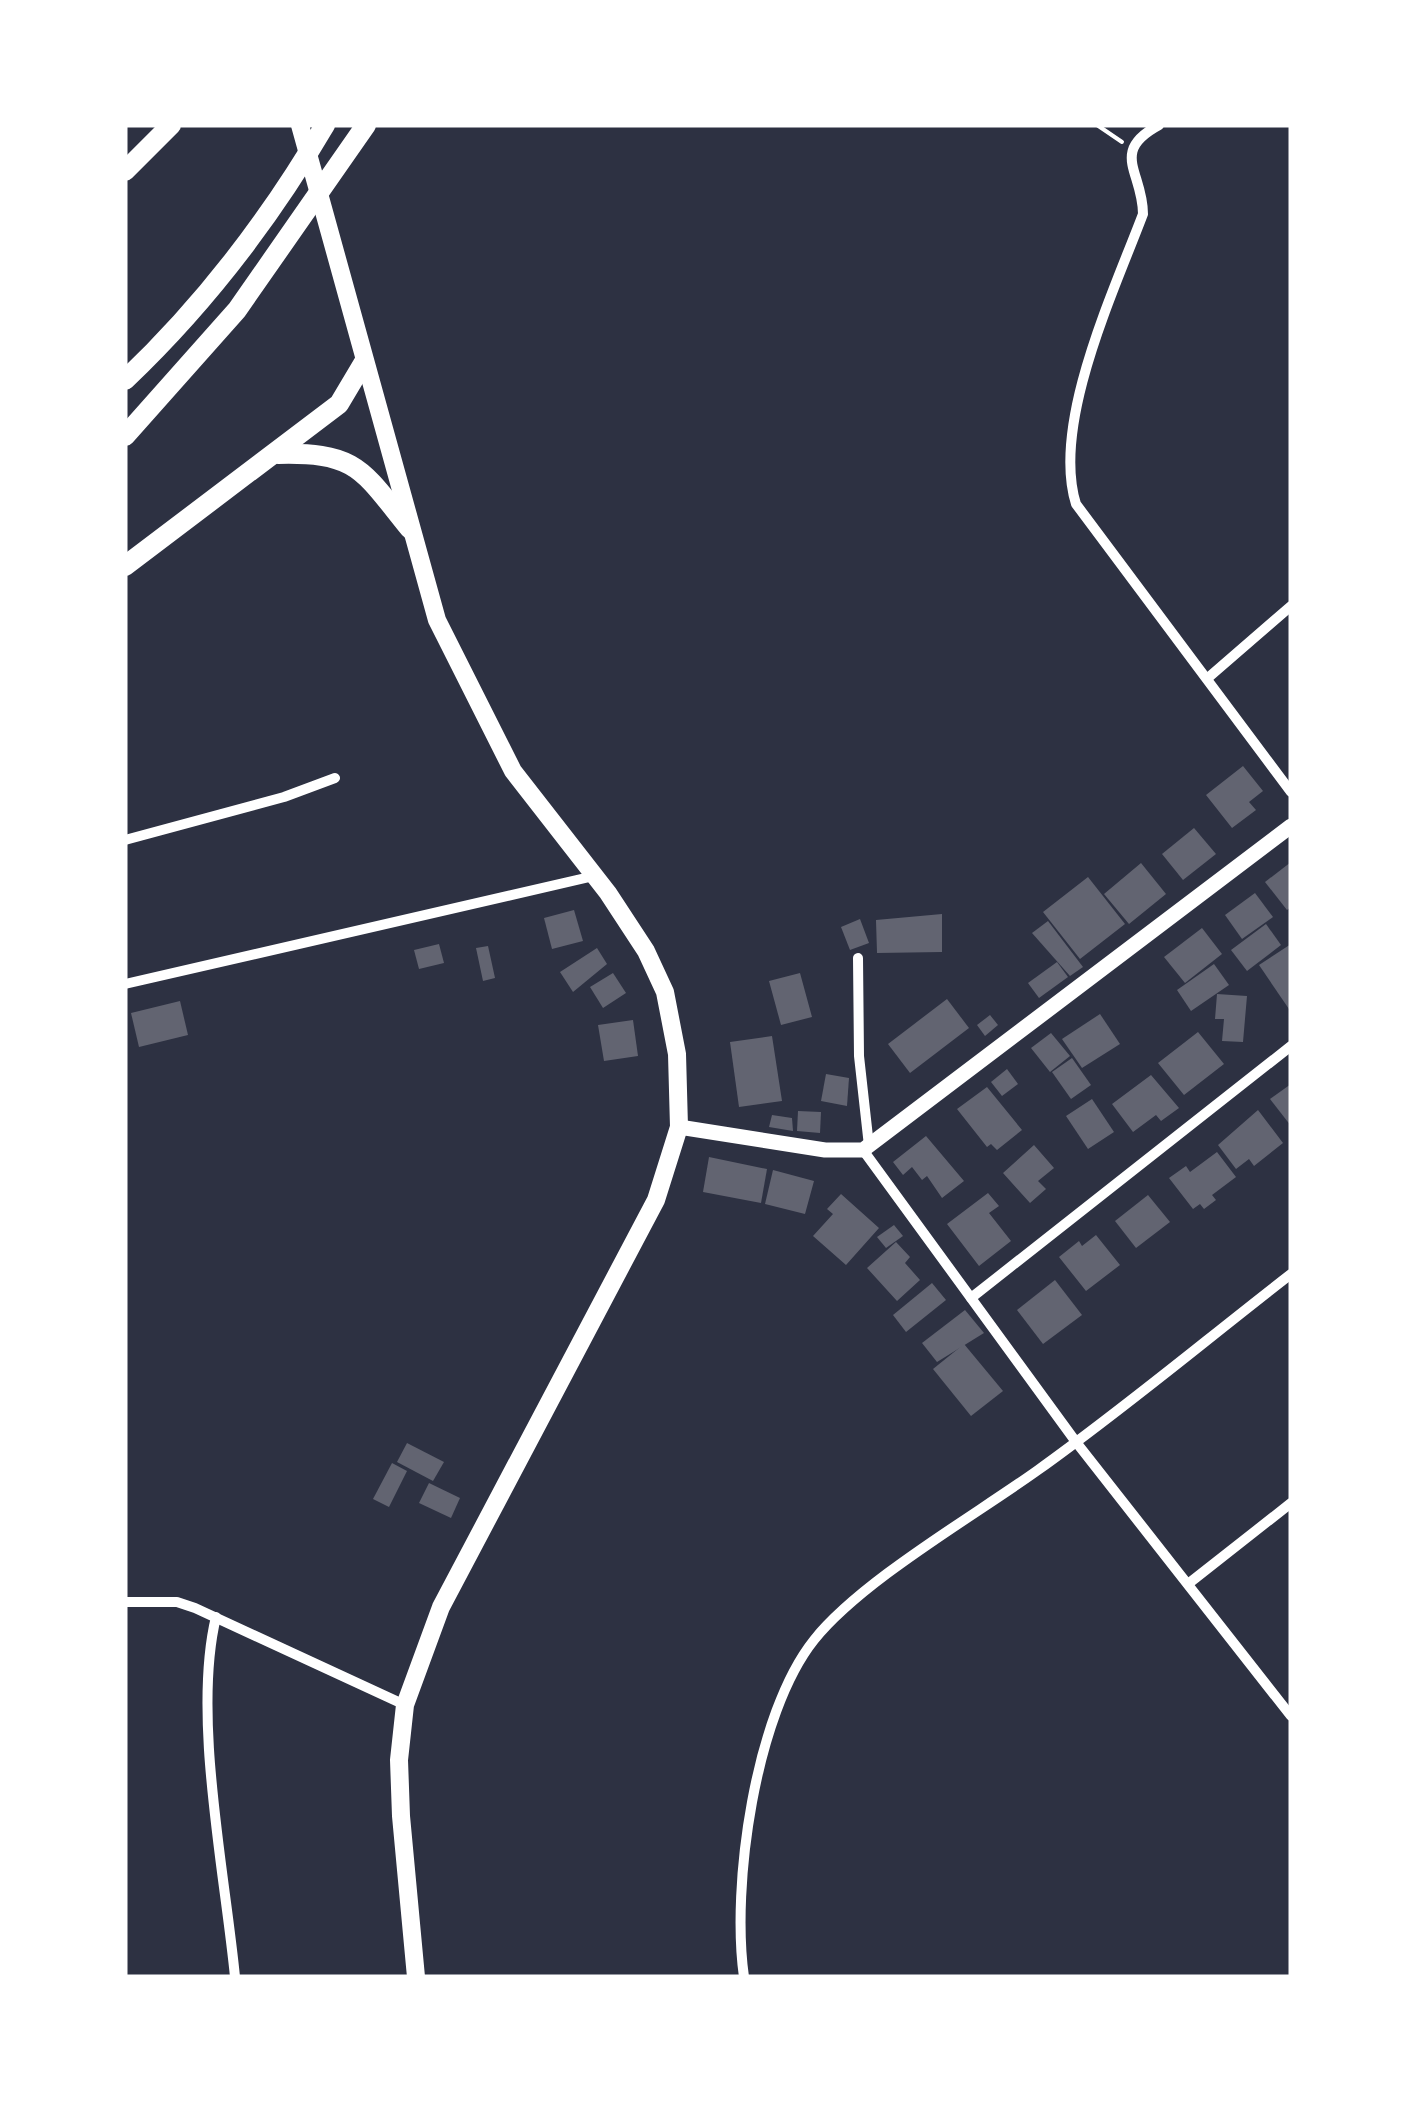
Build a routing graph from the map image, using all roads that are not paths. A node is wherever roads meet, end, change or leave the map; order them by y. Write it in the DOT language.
graph roads {
  1 [pos="171,125"];
  2 [pos="300,125"];
  3 [pos="325,125"];
  4 [pos="366,125"];
  5 [pos="1160,125"];
  6 [pos="125,171"];
  7 [pos="364,362"];
  8 [pos="125,380"];
  9 [pos="125,436"];
  10 [pos="278,454"];
  11 [pos="410,529"];
  12 [pos="125,566"];
  13 [pos="1291,606"];
  14 [pos="1209,677"];
  15 [pos="335,778"];
  16 [pos="1291,792"];
  17 [pos="1291,826"];
  18 [pos="125,840"];
  19 [pos="594,876"];
  20 [pos="858,958"];
  21 [pos="125,984"];
  22 [pos="1291,1046"];
  23 [pos="679,1127"];
  24 [pos="866,1148"];
  25 [pos="1291,1274"];
  26 [pos="971,1298"];
  27 [pos="1076,1442"];
  28 [pos="1291,1503"];
  29 [pos="1188,1584"];
  30 [pos="125,1602"];
  31 [pos="216,1617"];
  32 [pos="405,1705"];
  33 [pos="1291,1716"];
  34 [pos="235,1977"];
  35 [pos="416,1977"];
  36 [pos="744,1977"];
  1 -- 6 [label="main road"];
  2 -- 7 [label="main road"];
  3 -- 8 [label="main road"];
  4 -- 9 [label="main road"];
  5 -- 14 [label="street"];
  7 -- 10 [label="main road"];
  7 -- 11 [label="main road"];
  10 -- 11 [label="main road"];
  10 -- 12 [label="main road"];
  11 -- 19 [label="main road"];
  13 -- 14 [label="street"];
  14 -- 16 [label="street"];
  15 -- 18 [label="street"];
  17 -- 24 [label="street"];
  19 -- 21 [label="street"];
  19 -- 23 [label="main road"];
  20 -- 24 [label="street"];
  22 -- 26 [label="street"];
  23 -- 24 [label="street"];
  23 -- 32 [label="main road"];
  24 -- 26 [label="street"];
  25 -- 27 [label="street"];
  26 -- 27 [label="street"];
  27 -- 29 [label="street"];
  27 -- 36 [label="street"];
  28 -- 29 [label="street"];
  29 -- 33 [label="street"];
  30 -- 31 [label="street"];
  31 -- 32 [label="street"];
  31 -- 34 [label="street"];
  32 -- 35 [label="main road"];
}
